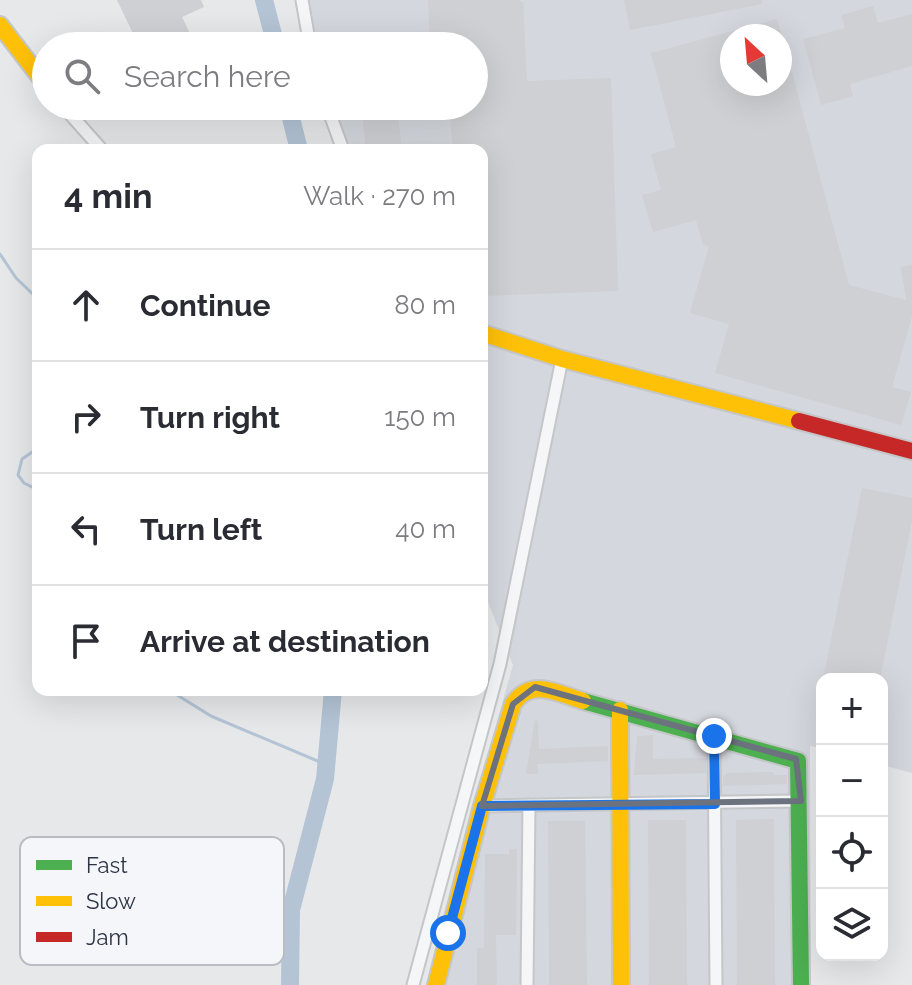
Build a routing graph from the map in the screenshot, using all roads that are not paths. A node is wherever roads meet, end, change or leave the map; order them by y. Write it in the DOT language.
graph roads {
  1 [pos="302,0"];
  2 [pos="0,25"];
  3 [pos="308,32"];
  4 [pos="32,67"];
  5 [pos="75,120"];
  6 [pos="332,120"];
  7 [pos="97,144"];
  8 [pos="341,144"];
  9 [pos="488,335"];
  10 [pos="562,359"];
  11 [pos="912,451"];
  12 [pos="620,710"];
  13 [pos="714,736"];
  14 [pos="801,801"];
  15 [pos="715,804"];
  16 [pos="529,805"];
  17 [pos="620,805"];
  18 [pos="482,806"];
  19 [pos="413,985"];
  20 [pos="436,985"];
  21 [pos="527,985"];
  22 [pos="621,985"];
  23 [pos="716,985"];
  24 [pos="801,985"];
  1 -- 3 [label="street"];
  2 -- 4 [label="street"];
  5 -- 7 [label="street"];
  6 -- 8 [label="street"];
  9 -- 10 [label="street"];
  10 -- 11 [label="street"];
  10 -- 19 [label="street"];
  12 -- 13 [label="street"];
  12 -- 17 [label="street"];
  12 -- 18 [label="street"];
  13 -- 14 [label="street"];
  13 -- 15 [label="street"];
  14 -- 15 [label="street"];
  14 -- 24 [label="street"];
  15 -- 17 [label="street"];
  15 -- 23 [label="street"];
  16 -- 17 [label="street"];
  16 -- 18 [label="street"];
  16 -- 21 [label="street"];
  17 -- 22 [label="street"];
  18 -- 20 [label="street"];
}
